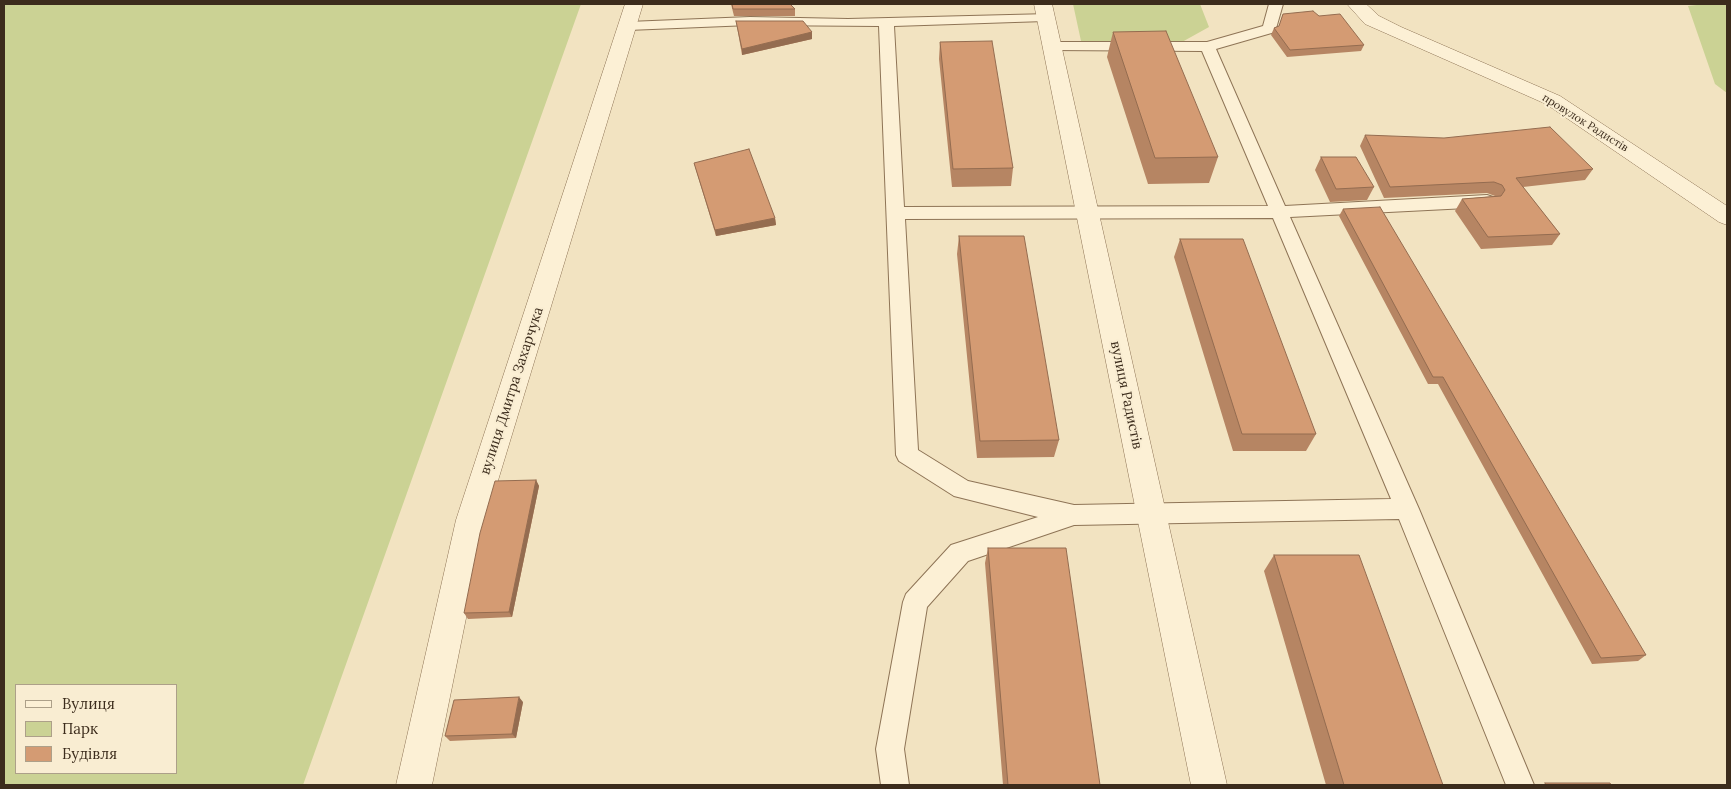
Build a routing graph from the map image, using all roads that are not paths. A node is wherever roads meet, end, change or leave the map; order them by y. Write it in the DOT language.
graph roads {
  1 [pos="1276,4"];
  2 [pos="1356,4"];
  3 [pos="1044,10"];
  4 [pos="631,15"];
  5 [pos="886,22"];
  6 [pos="1052,46"];
  7 [pos="1208,47"];
  8 [pos="1487,201"];
  9 [pos="1279,212"];
  10 [pos="895,213"];
  11 [pos="1088,214"];
  12 [pos="1727,217"];
  13 [pos="1408,509"];
  14 [pos="1152,514"];
  15 [pos="1074,515"];
  16 [pos="414,785"];
  17 [pos="895,785"];
  18 [pos="1210,785"];
  19 [pos="1520,785"];
  1 -- 7 [label="lane"];
  2 -- 12 [label="street, провулок Радистів"];
  3 -- 5 [label="lane"];
  3 -- 6 [label="street, вулиця Радистів"];
  4 -- 5 [label="lane"];
  4 -- 16 [label="street, вулиця Дмитра Захарчука"];
  5 -- 10 [label="lane"];
  6 -- 7 [label="lane"];
  6 -- 11 [label="street, вулиця Радистів"];
  7 -- 9 [label="lane"];
  8 -- 9 [label="lane"];
  9 -- 11 [label="lane"];
  9 -- 13 [label="lane"];
  10 -- 11 [label="lane"];
  10 -- 15 [label="lane"];
  11 -- 14 [label="street, вулиця Радистів"];
  13 -- 14 [label="lane"];
  13 -- 19 [label="lane"];
  14 -- 15 [label="lane"];
  14 -- 18 [label="street, вулиця Радистів"];
  15 -- 17 [label="lane"];
}
